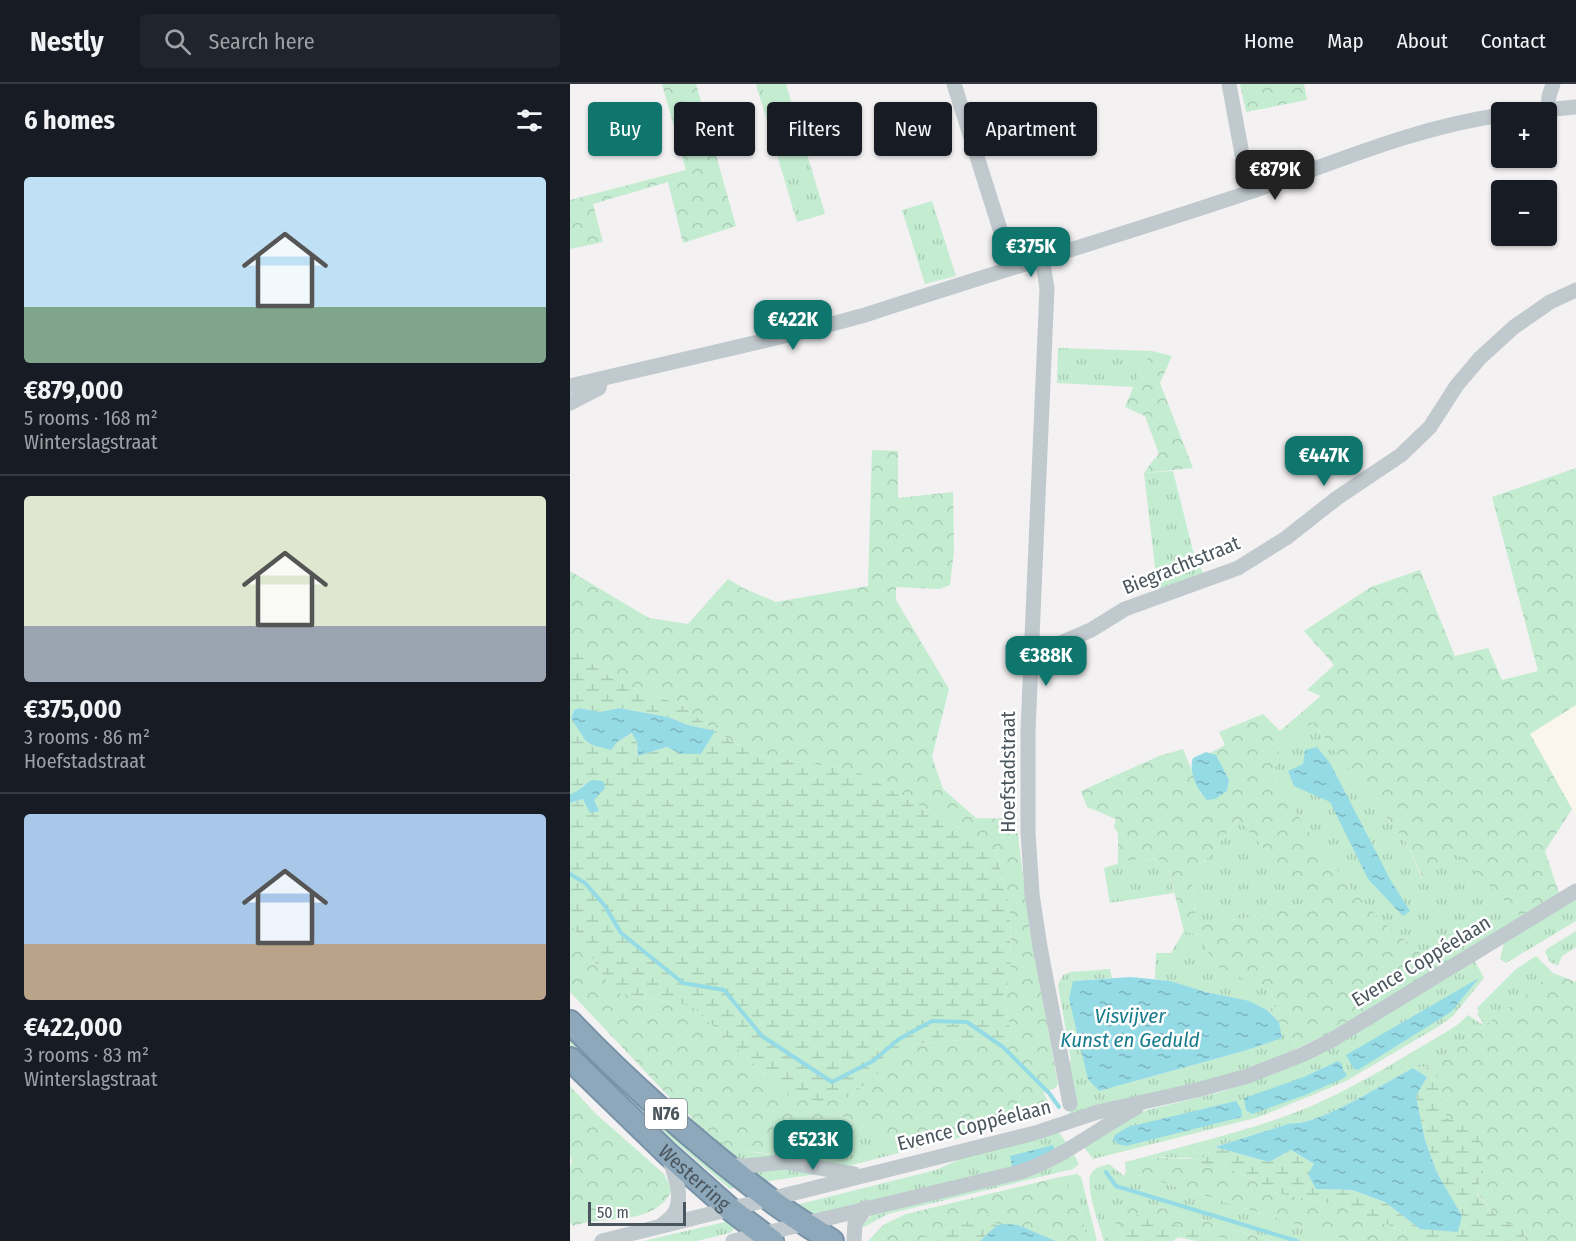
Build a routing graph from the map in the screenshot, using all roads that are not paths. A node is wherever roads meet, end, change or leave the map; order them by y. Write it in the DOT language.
graph roads {
  1 [pos="954,84"];
  2 [pos="1229,84"];
  3 [pos="1552,84"];
  4 [pos="1549,102"];
  5 [pos="1576,107"];
  6 [pos="1557,108"];
  7 [pos="1491,117"];
  8 [pos="1248,192"];
  9 [pos="1042,258"];
  10 [pos="1012,267"];
  11 [pos="1576,290"];
  12 [pos="601,379"];
  13 [pos="570,387"];
  14 [pos="570,403"];
  15 [pos="1032,644"];
  16 [pos="1576,891"];
  17 [pos="570,1022"];
  18 [pos="570,1059"];
  19 [pos="1147,1102"];
  20 [pos="1070,1104"];
  21 [pos="668,1154"];
  22 [pos="724,1164"];
  23 [pos="866,1174"];
  24 [pos="769,1199"];
  25 [pos="866,1208"];
  26 [pos="730,1209"];
  27 [pos="804,1223"];
  28 [pos="660,1227"];
  29 [pos="766,1237"];
  30 [pos="602,1241"];
  31 [pos="733,1241"];
  32 [pos="832,1241"];
  33 [pos="854,1241"];
  1 -- 10 [label="street"];
  2 -- 8 [label="street"];
  3 -- 4 [label="street"];
  5 -- 6 [label="street"];
  7 -- 8 [label="street"];
  8 -- 9 [label="street"];
  9 -- 10 [label="street"];
  9 -- 15 [label="street, Hoefstadstraat"];
  10 -- 12 [label="street"];
  11 -- 15 [label="street, Biegrachtstraat"];
  12 -- 13 [label="street"];
  12 -- 14 [label="street"];
  15 -- 20 [label="street, Hoefstadstraat"];
  16 -- 19 [label="street, Evence Coppéelaan"];
  17 -- 22 [label="highway, Westerring / N76"];
  18 -- 21 [label="highway, Westerring / N76"];
  19 -- 23 [label="street, Evence Coppéelaan"];
  19 -- 25 [label="street, Evence Coppéelaan"];
  21 -- 26 [label="highway, Westerring / N76"];
  21 -- 28 [label="street"];
  22 -- 23 [label="street"];
  22 -- 24 [label="highway, Westerring / N76"];
  23 -- 24 [label="street, Evence Coppéelaan"];
  24 -- 26 [label="street, Evence Coppéelaan"];
  24 -- 27 [label="highway, Westerring / N76"];
  25 -- 27 [label="street, Evence Coppéelaan"];
  25 -- 33 [label="street"];
  26 -- 28 [label="street, Evence Coppéelaan"];
  26 -- 29 [label="highway, Westerring / N76"];
  27 -- 29 [label="street, Evence Coppéelaan"];
  27 -- 32 [label="highway, Westerring / N76"];
  28 -- 30 [label="street, Evence Coppéelaan"];
  29 -- 31 [label="street, Evence Coppéelaan"];
}
